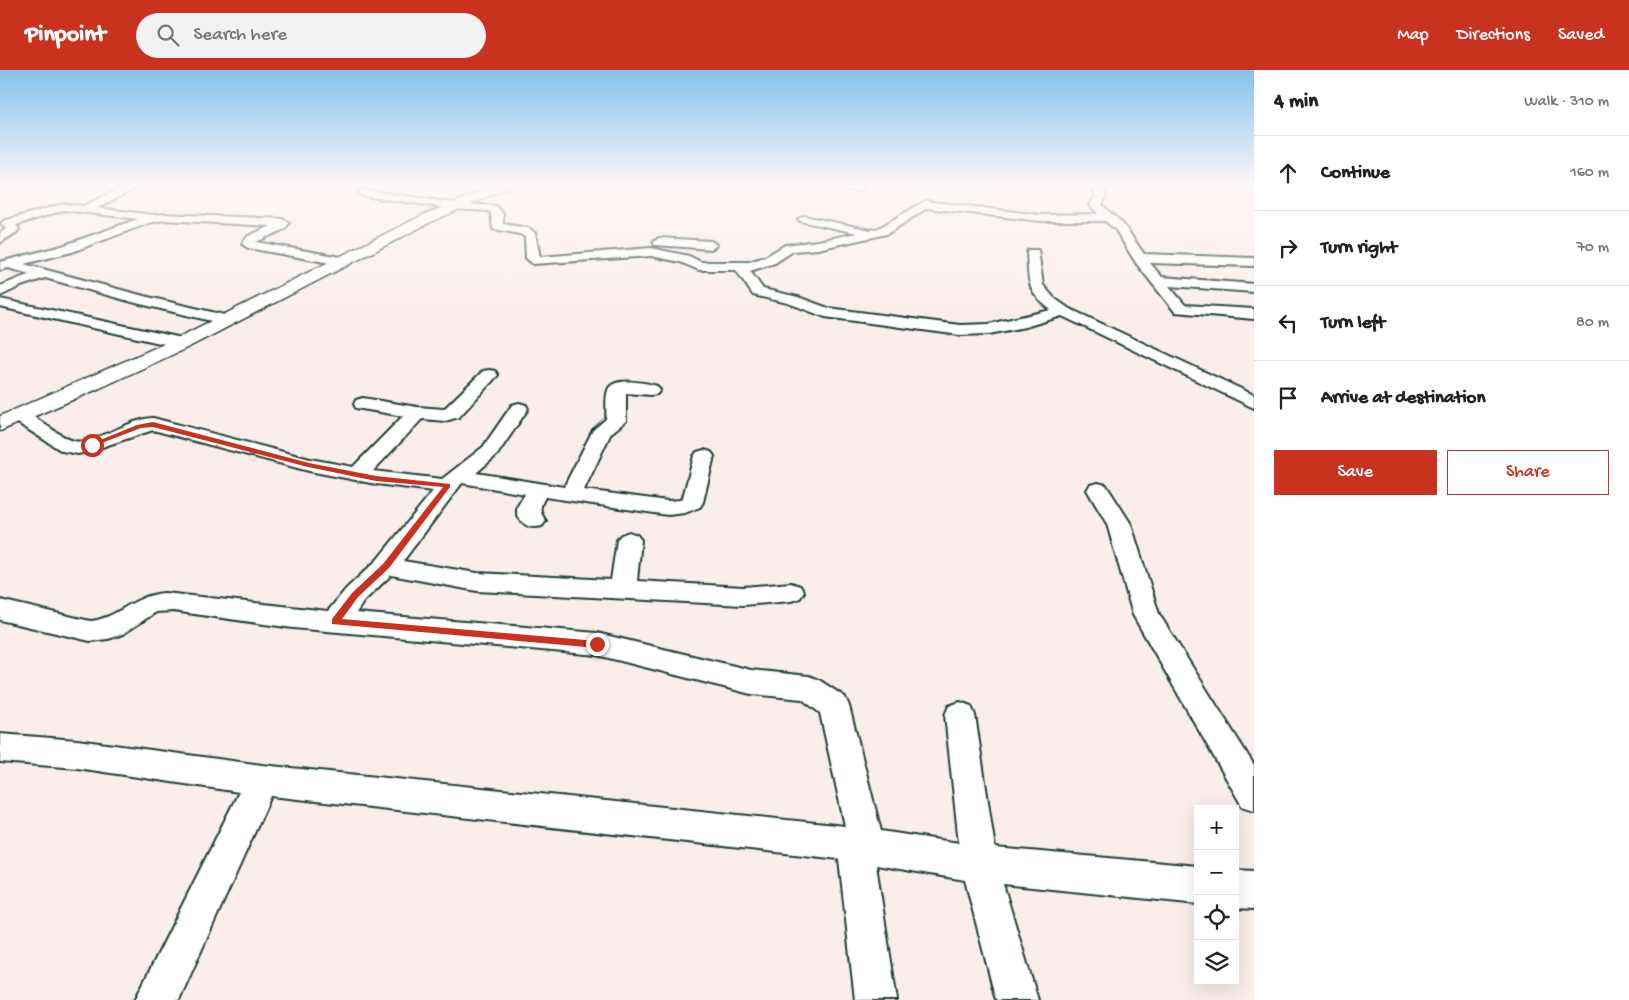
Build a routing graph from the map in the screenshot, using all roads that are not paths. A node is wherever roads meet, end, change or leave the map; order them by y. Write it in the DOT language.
graph roads {
  1 [pos="19,228"];
  2 [pos="127,228"];
  3 [pos="276,228"];
  4 [pos="408,228"];
  5 [pos="508,228"];
  6 [pos="854,228"];
  7 [pos="889,228"];
  8 [pos="1121,228"];
  9 [pos="6,232"];
  10 [pos="878,233"];
  11 [pos="711,245"];
  12 [pos="642,252"];
  13 [pos="1033,253"];
  14 [pos="1140,258"];
  15 [pos="341,261"];
  16 [pos="1254,262"];
  17 [pos="4,265"];
  18 [pos="747,266"];
  19 [pos="43,274"];
  20 [pos="1158,281"];
  21 [pos="1254,288"];
  22 [pos="0,292"];
  23 [pos="0,303"];
  24 [pos="1063,312"];
  25 [pos="1238,313"];
  26 [pos="1254,314"];
  27 [pos="228,320"];
  28 [pos="1254,326"];
  29 [pos="182,343"];
  30 [pos="489,376"];
  31 [pos="651,390"];
  32 [pos="1254,402"];
  33 [pos="363,404"];
  34 [pos="519,409"];
  35 [pos="417,413"];
  36 [pos="20,416"];
  37 [pos="0,424"];
  38 [pos="704,456"];
  39 [pos="357,475"];
  40 [pos="453,481"];
  41 [pos="538,490"];
  42 [pos="1098,490"];
  43 [pos="570,495"];
  44 [pos="534,521"];
  45 [pos="629,540"];
  46 [pos="386,566"];
  47 [pos="623,590"];
  48 [pos="791,592"];
  49 [pos="0,610"];
  50 [pos="335,622"];
  51 [pos="960,715"];
  52 [pos="0,748"];
  53 [pos="262,780"];
  54 [pos="1254,795"];
  55 [pos="861,845"];
  56 [pos="979,864"];
  57 [pos="1194,885"];
  58 [pos="1239,889"];
  59 [pos="1254,890"];
  60 [pos="156,1000"];
  61 [pos="876,1000"];
  62 [pos="1017,1000"];
  1 -- 9 [label="street"];
  2 -- 17 [label="street"];
  3 -- 15 [label="street"];
  4 -- 15 [label="street"];
  5 -- 12 [label="street"];
  6 -- 10 [label="street"];
  7 -- 10 [label="street"];
  8 -- 14 [label="street"];
  10 -- 18 [label="street"];
  11 -- 12 [label="street"];
  12 -- 18 [label="street"];
  13 -- 24 [label="street"];
  14 -- 16 [label="street"];
  14 -- 20 [label="street"];
  15 -- 27 [label="street"];
  17 -- 19 [label="street"];
  18 -- 24 [label="street"];
  19 -- 22 [label="street"];
  19 -- 27 [label="street"];
  20 -- 21 [label="street"];
  20 -- 25 [label="street"];
  23 -- 29 [label="street"];
  24 -- 32 [label="street"];
  25 -- 26 [label="street"];
  25 -- 28 [label="street"];
  27 -- 29 [label="street"];
  29 -- 36 [label="street"];
  30 -- 35 [label="street"];
  31 -- 43 [label="street"];
  33 -- 35 [label="street"];
  34 -- 40 [label="street"];
  35 -- 39 [label="street"];
  36 -- 37 [label="street"];
  36 -- 39 [label="street"];
  38 -- 43 [label="street"];
  39 -- 40 [label="street"];
  40 -- 41 [label="street"];
  40 -- 46 [label="street"];
  41 -- 43 [label="street"];
  41 -- 44 [label="street"];
  42 -- 54 [label="street"];
  45 -- 47 [label="street"];
  46 -- 47 [label="street"];
  46 -- 50 [label="street"];
  47 -- 48 [label="street"];
  49 -- 50 [label="street"];
  50 -- 55 [label="street"];
  51 -- 56 [label="street"];
  52 -- 53 [label="street"];
  53 -- 55 [label="street"];
  53 -- 60 [label="street"];
  55 -- 56 [label="street"];
  55 -- 61 [label="street"];
  56 -- 57 [label="street"];
  56 -- 62 [label="street"];
  58 -- 59 [label="street"];
}
